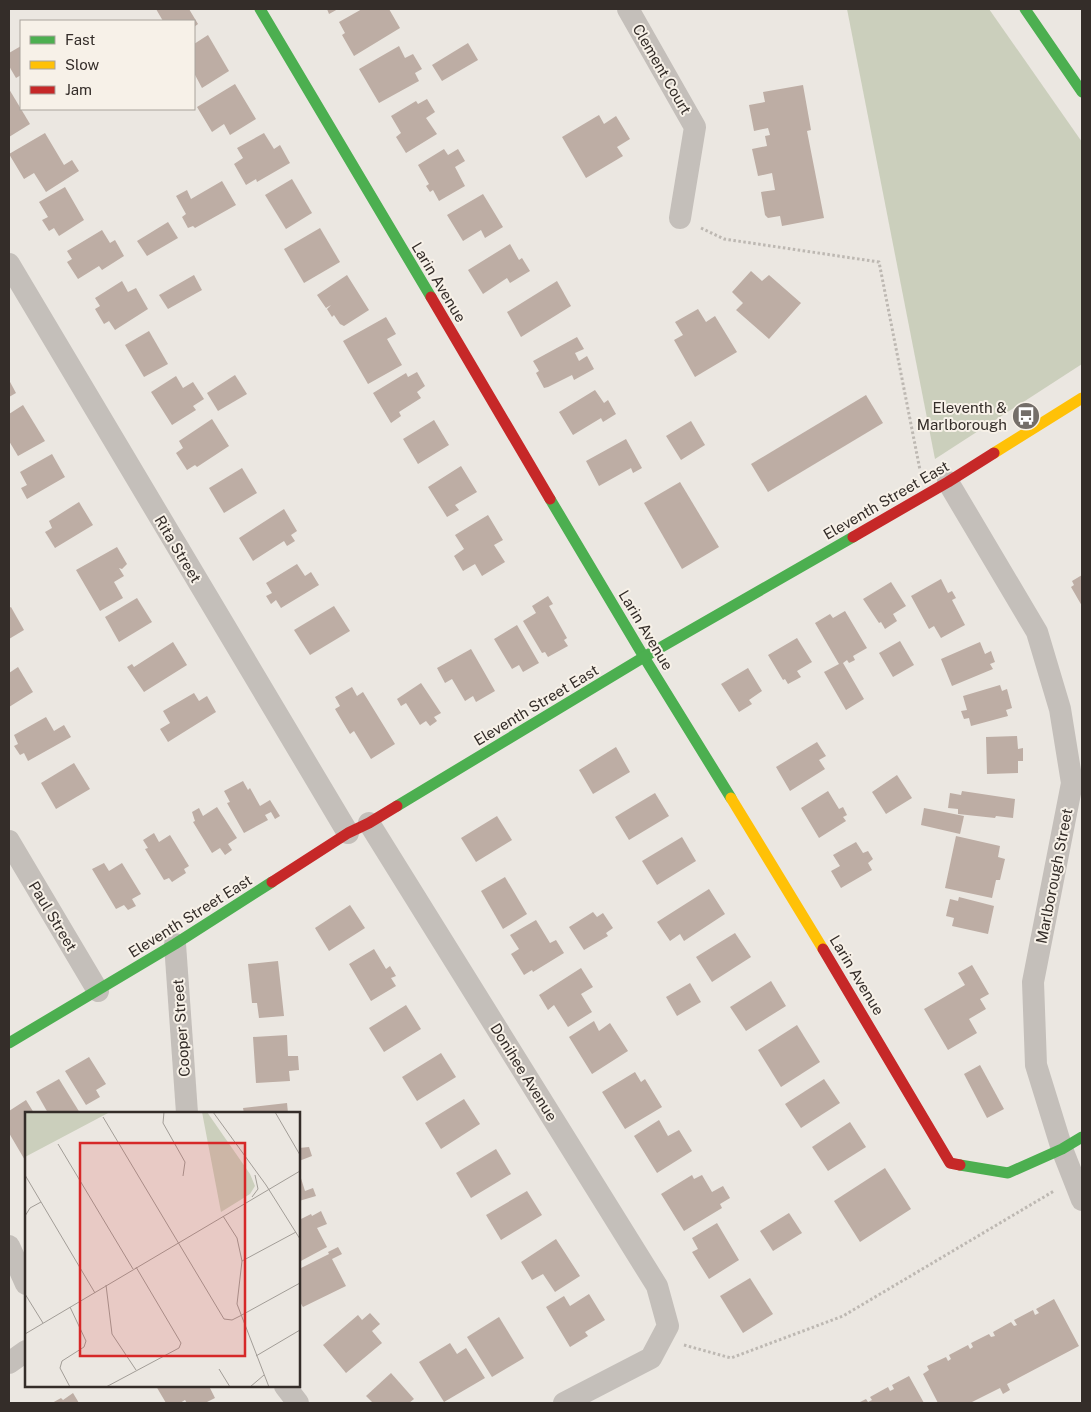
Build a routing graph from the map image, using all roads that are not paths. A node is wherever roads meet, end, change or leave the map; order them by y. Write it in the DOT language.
graph roads {
  1 [pos="260,9"];
  2 [pos="628,9"];
  3 [pos="1025,9"];
  4 [pos="1082,92"];
  5 [pos="680,218"];
  6 [pos="9,264"];
  7 [pos="1082,398"];
  8 [pos="948,482"];
  9 [pos="644,657"];
  10 [pos="1077,781"];
  11 [pos="369,823"];
  12 [pos="348,834"];
  13 [pos="9,841"];
  14 [pos="174,944"];
  15 [pos="98,991"];
  16 [pos="9,1043"];
  17 [pos="187,1112"];
  18 [pos="1082,1137"];
  19 [pos="1062,1149"];
  20 [pos="1082,1200"];
  21 [pos="9,1246"];
  22 [pos="25,1282"];
  23 [pos="25,1352"];
  24 [pos="9,1363"];
  25 [pos="287,1387"];
  26 [pos="298,1403"];
  27 [pos="564,1403"];
  1 -- 9 [label="street, Larin Avenue"];
  2 -- 5 [label="street, Clement Court"];
  3 -- 4 [label="street"];
  6 -- 12 [label="street, Rita Street"];
  7 -- 8 [label="street, Eleventh Street East"];
  8 -- 9 [label="street, Eleventh Street East"];
  8 -- 10 [label="street, Marlborough Street"];
  9 -- 11 [label="street, Eleventh Street East"];
  9 -- 19 [label="street, Larin Avenue"];
  10 -- 19 [label="street, Marlborough Street"];
  11 -- 12 [label="street, Eleventh Street East"];
  11 -- 27 [label="street, Donihee Avenue"];
  12 -- 14 [label="street, Eleventh Street East"];
  13 -- 15 [label="street, Paul Street"];
  14 -- 15 [label="street, Eleventh Street East"];
  14 -- 17 [label="street, Cooper Street"];
  15 -- 16 [label="street, Eleventh Street East"];
  18 -- 19 [label="street, Larin Avenue"];
  19 -- 20 [label="street, Marlborough Street"];
  21 -- 22 [label="street"];
  23 -- 24 [label="street"];
  25 -- 26 [label="street"];
}
